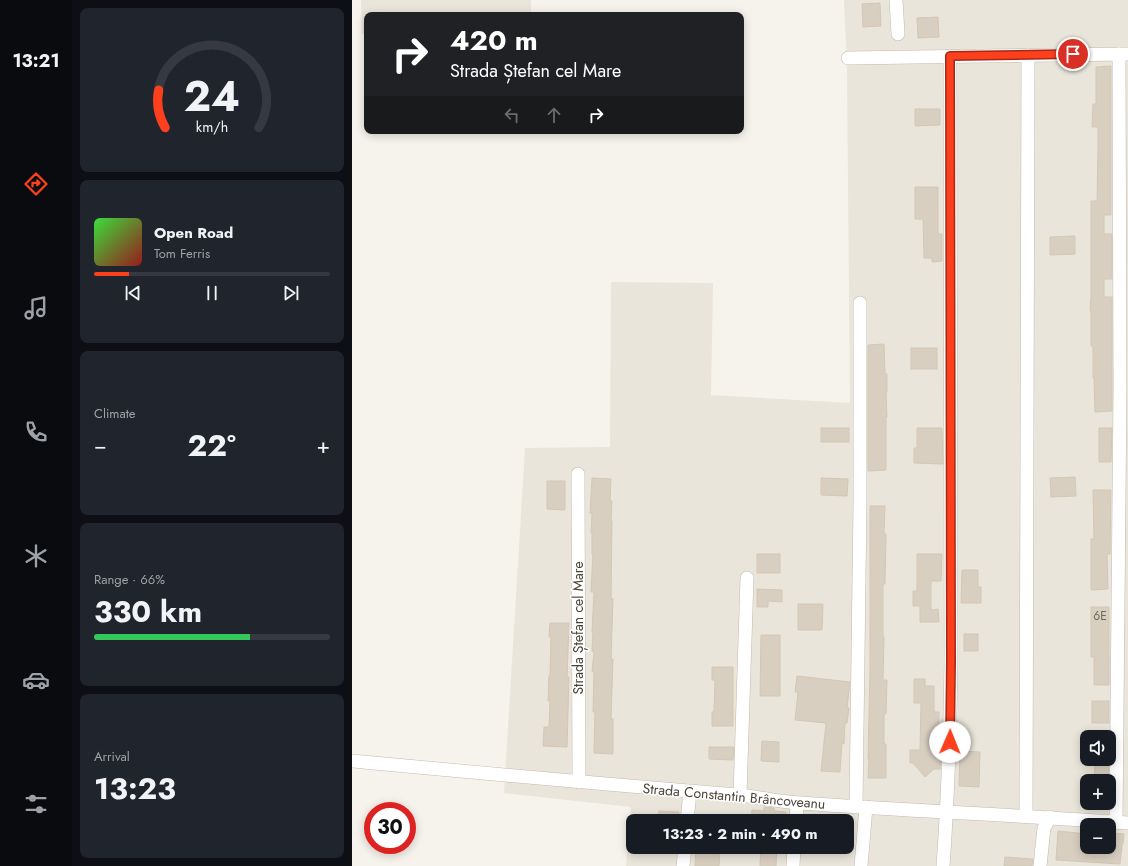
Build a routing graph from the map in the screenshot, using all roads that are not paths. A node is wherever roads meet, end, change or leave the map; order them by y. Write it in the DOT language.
graph roads {
  1 [pos="896,0"];
  2 [pos="898,34"];
  3 [pos="1123,54"];
  4 [pos="1028,55"];
  5 [pos="950,56"];
  6 [pos="848,58"];
  7 [pos="860,303"];
  8 [pos="578,474"];
  9 [pos="747,578"];
  10 [pos="352,761"];
  11 [pos="579,782"];
  12 [pos="690,792"];
  13 [pos="740,795"];
  14 [pos="797,803"];
  15 [pos="861,806"];
  16 [pos="947,812"];
  17 [pos="688,814"];
  18 [pos="796,814"];
  19 [pos="1026,816"];
  20 [pos="1050,817"];
  21 [pos="1122,822"];
  22 [pos="684,854"];
  23 [pos="794,854"];
  24 [pos="683,866"];
  25 [pos="793,866"];
  26 [pos="861,866"];
  27 [pos="943,866"];
  28 [pos="1040,866"];
  1 -- 2 [label="street"];
  3 -- 4 [label="street"];
  3 -- 21 [label="street, Strada Constantin Brâncoveanu"];
  4 -- 5 [label="street"];
  4 -- 19 [label="street"];
  5 -- 6 [label="street"];
  5 -- 16 [label="street"];
  7 -- 15 [label="street"];
  8 -- 11 [label="street, Strada Ștefan cel Mare"];
  9 -- 13 [label="street"];
  10 -- 11 [label="street, Strada Constantin Brâncoveanu"];
  11 -- 12 [label="street, Strada Constantin Brâncoveanu"];
  12 -- 13 [label="street, Strada Constantin Brâncoveanu"];
  12 -- 17 [label="street"];
  13 -- 14 [label="street, Strada Constantin Brâncoveanu"];
  14 -- 15 [label="street, Strada Constantin Brâncoveanu"];
  14 -- 18 [label="street"];
  15 -- 16 [label="street, Strada Constantin Brâncoveanu"];
  15 -- 26 [label="street"];
  16 -- 19 [label="street, Strada Constantin Brâncoveanu"];
  16 -- 27 [label="street"];
  19 -- 20 [label="street, Strada Constantin Brâncoveanu"];
  20 -- 21 [label="street, Strada Constantin Brâncoveanu"];
  20 -- 28 [label="street"];
  22 -- 24 [label="street"];
  23 -- 25 [label="street"];
}
